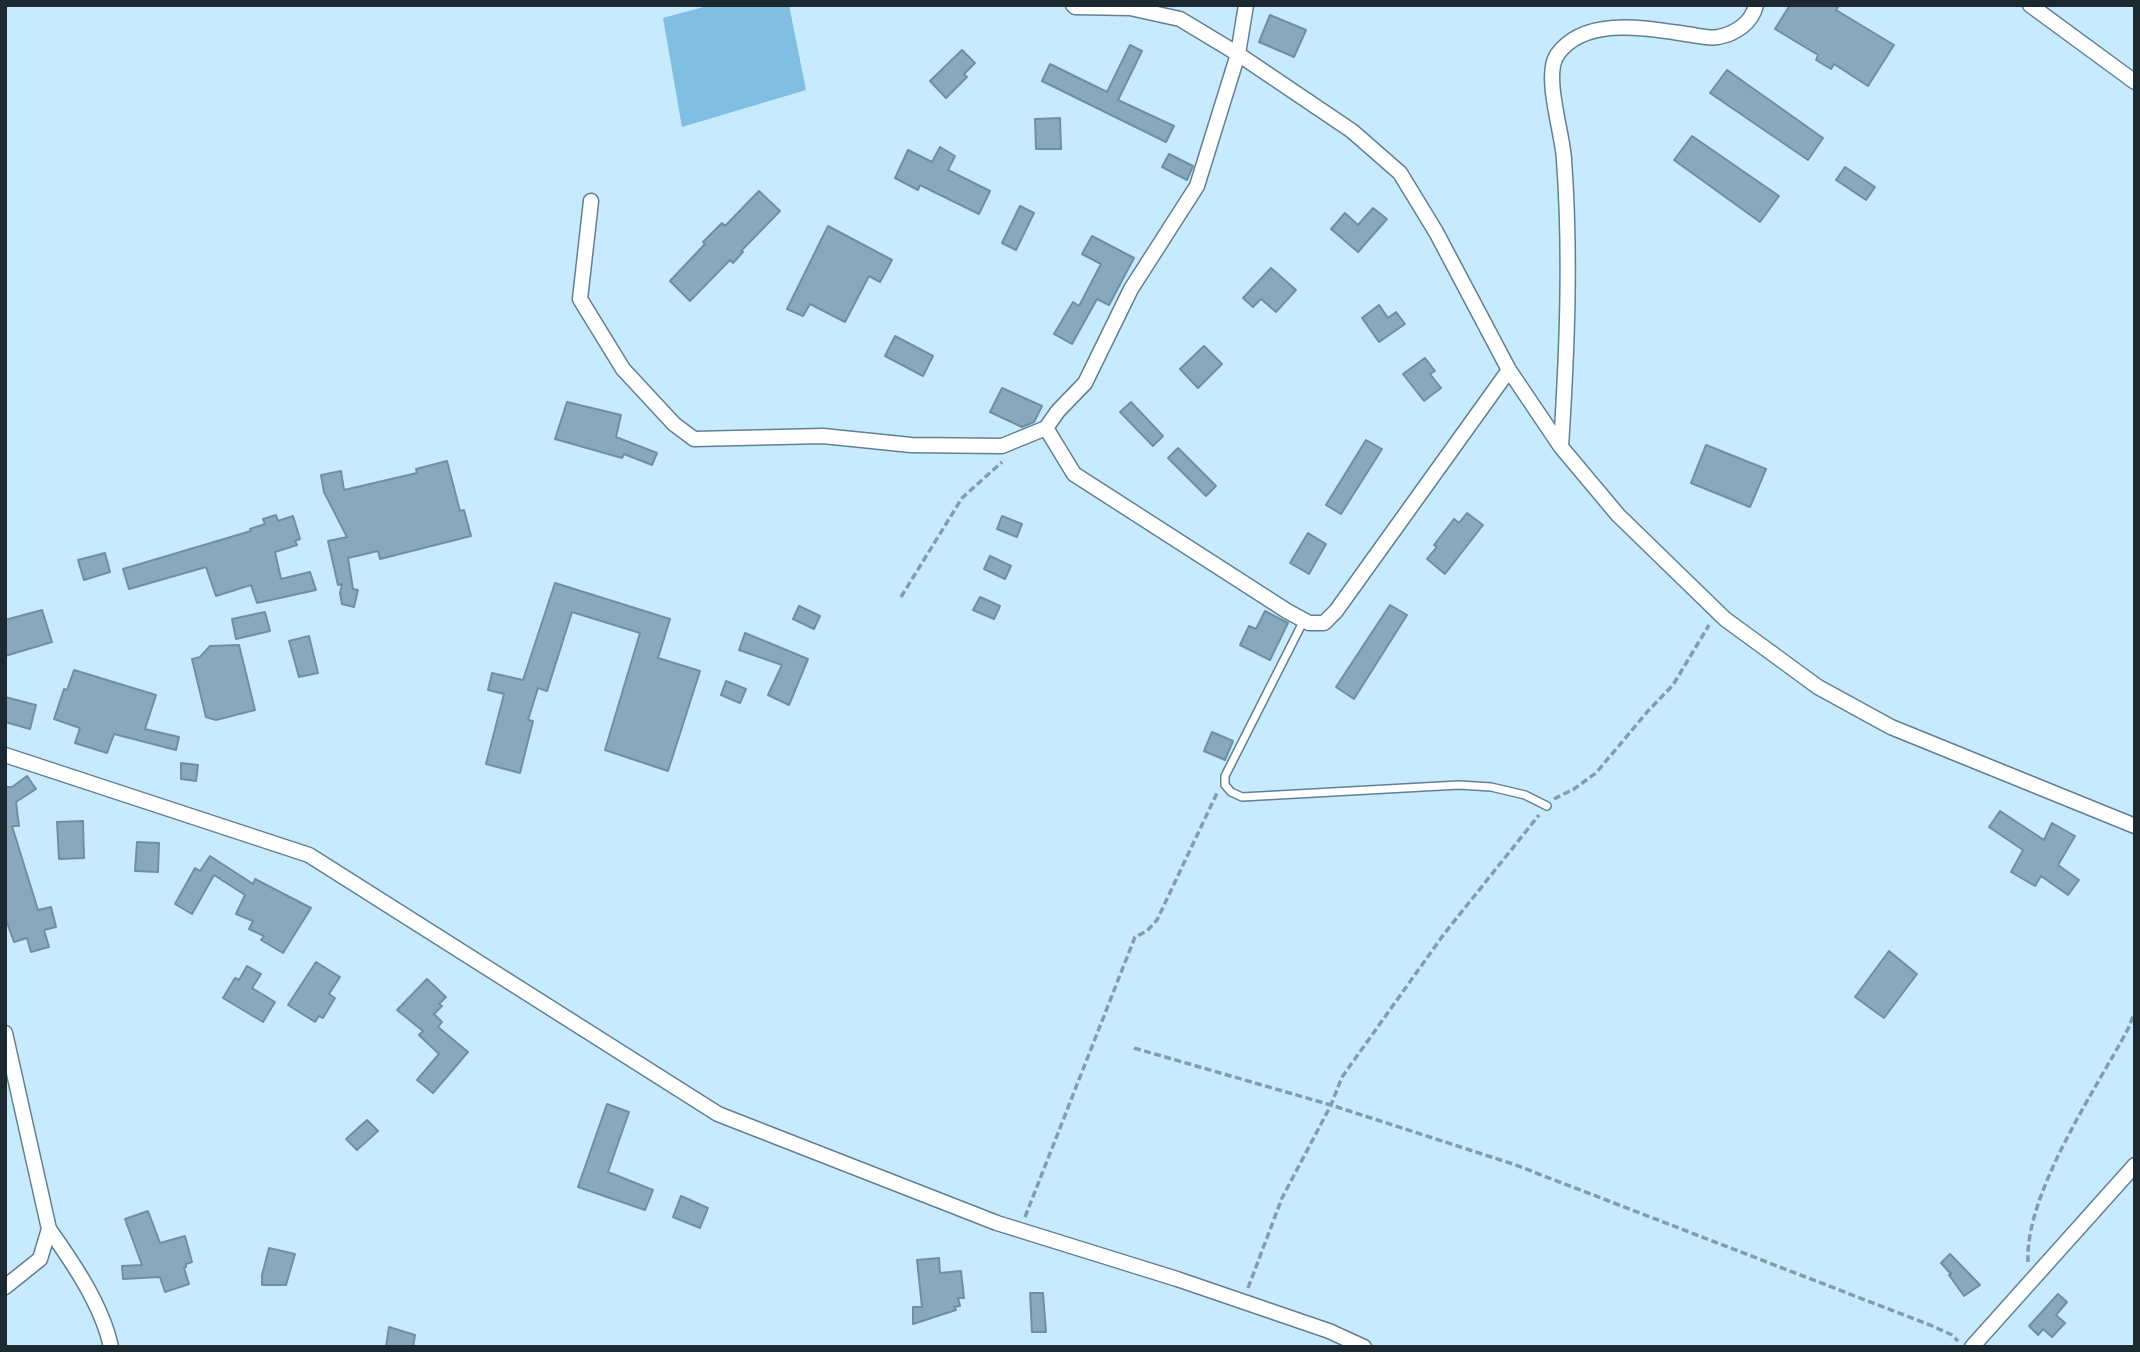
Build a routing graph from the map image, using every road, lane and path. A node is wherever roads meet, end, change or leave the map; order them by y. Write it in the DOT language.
graph roads {
  1 [pos="1073,5"];
  2 [pos="1246,5"];
  3 [pos="1756,5"];
  4 [pos="2030,5"];
  5 [pos="1238,54"];
  6 [pos="2135,82"];
  7 [pos="590,201"];
  8 [pos="1509,370"];
  9 [pos="1046,428"];
  10 [pos="1014,441"];
  11 [pos="1561,447"];
  12 [pos="901,597"];
  13 [pos="1717,611"];
  14 [pos="1304,620"];
  15 [pos="5,755"];
  16 [pos="1224,785"];
  17 [pos="1547,806"];
  18 [pos="2135,826"];
  19 [pos="2135,1012"];
  20 [pos="5,1033"];
  21 [pos="1134,1048"];
  22 [pos="1331,1105"];
  23 [pos="2135,1165"];
  24 [pos="48,1229"];
  25 [pos="1020,1230"];
  26 [pos="2028,1285"];
  27 [pos="5,1287"];
  28 [pos="1243,1301"];
  29 [pos="111,1347"];
  30 [pos="1364,1347"];
  31 [pos="1962,1347"];
  32 [pos="1972,1347"];
  1 -- 5 [label="street"];
  2 -- 5 [label="street"];
  3 -- 11 [label="street"];
  4 -- 6 [label="street"];
  5 -- 8 [label="street"];
  5 -- 9 [label="street"];
  7 -- 10 [label="street"];
  8 -- 11 [label="street"];
  8 -- 14 [label="street"];
  9 -- 10 [label="street"];
  9 -- 14 [label="street"];
  10 -- 12 [label="path"];
  11 -- 13 [label="street"];
  13 -- 17 [label="path"];
  13 -- 18 [label="street"];
  14 -- 16 [label="lane"];
  15 -- 25 [label="street"];
  16 -- 17 [label="lane"];
  16 -- 25 [label="path"];
  17 -- 22 [label="path"];
  19 -- 26 [label="path"];
  20 -- 24 [label="street"];
  21 -- 22 [label="path"];
  22 -- 28 [label="path"];
  22 -- 31 [label="path"];
  23 -- 26 [label="street"];
  24 -- 27 [label="street"];
  24 -- 29 [label="street"];
  25 -- 28 [label="street"];
  26 -- 32 [label="street"];
  28 -- 30 [label="street"];
}
